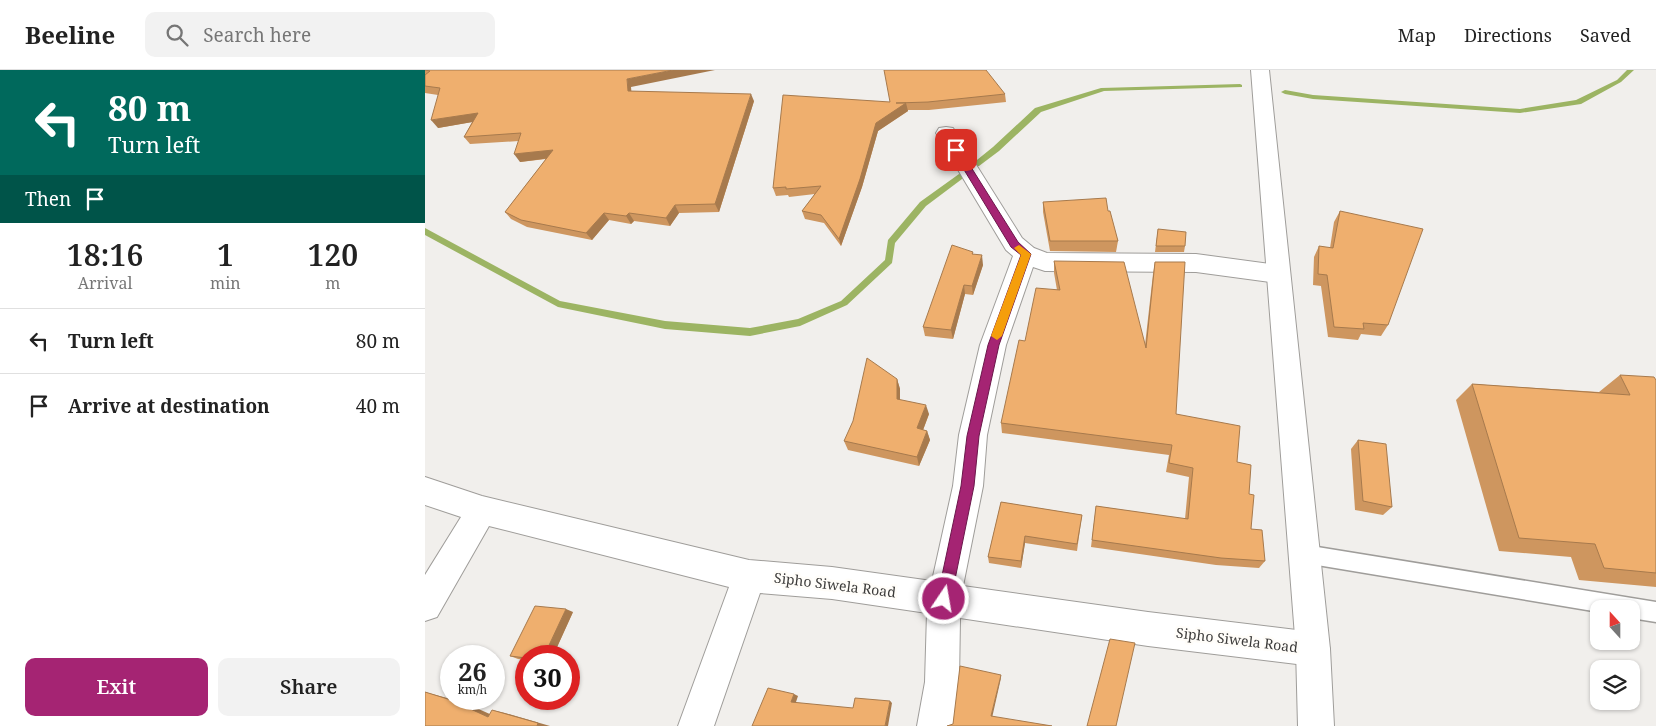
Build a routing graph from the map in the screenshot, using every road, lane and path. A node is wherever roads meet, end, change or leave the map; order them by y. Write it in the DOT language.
graph roads {
  1 [pos="1260,70"];
  2 [pos="946,133"];
  3 [pos="1026,254"];
  4 [pos="1278,274"];
  5 [pos="425,491"];
  6 [pos="481,510"];
  7 [pos="1305,554"];
  8 [pos="749,576"];
  9 [pos="944,599"];
  10 [pos="425,605"];
  11 [pos="1656,612"];
  12 [pos="1313,649"];
  13 [pos="696,726"];
  14 [pos="935,726"];
  15 [pos="1316,726"];
  1 -- 4 [label="street"];
  2 -- 3 [label="street"];
  3 -- 4 [label="street"];
  3 -- 9 [label="street"];
  4 -- 7 [label="street"];
  5 -- 6 [label="street, Sipho Siwela Road"];
  6 -- 8 [label="street, Sipho Siwela Road"];
  6 -- 10 [label="street"];
  7 -- 11 [label="lane"];
  7 -- 12 [label="street"];
  8 -- 9 [label="street, Sipho Siwela Road"];
  8 -- 13 [label="street"];
  9 -- 12 [label="street, Sipho Siwela Road"];
  9 -- 14 [label="street"];
  12 -- 15 [label="street"];
}
